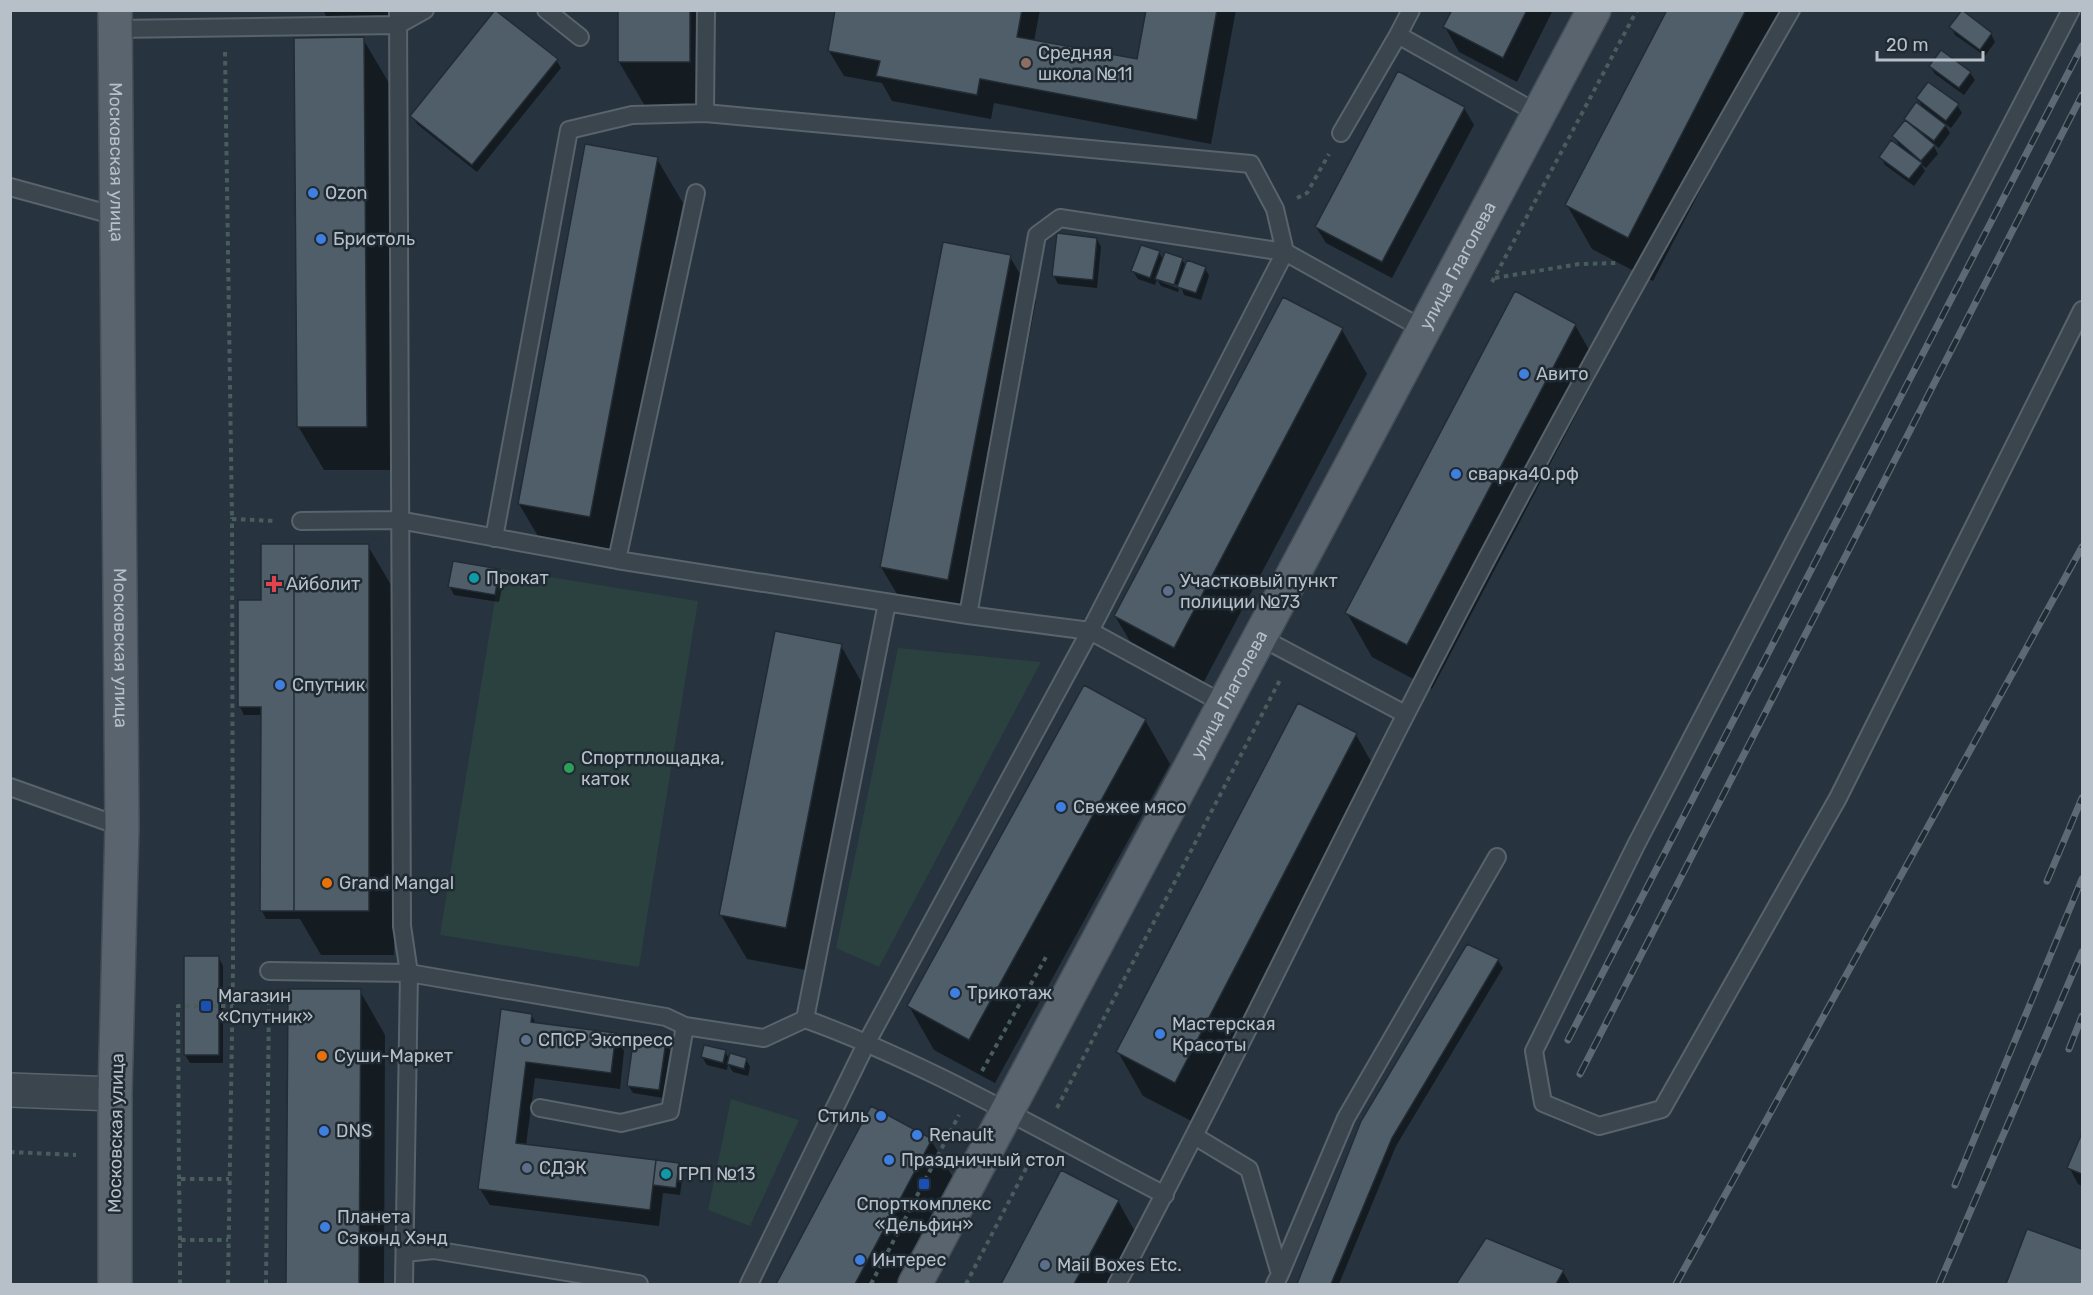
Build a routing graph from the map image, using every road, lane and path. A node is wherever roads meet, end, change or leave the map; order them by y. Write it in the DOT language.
graph roads {
  1 [pos="424,10"];
  2 [pos="546,10"];
  3 [pos="706,10"];
  4 [pos="1411,10"];
  5 [pos="1594,10"];
  6 [pos="1791,10"];
  7 [pos="2071,10"];
  8 [pos="398,18"];
  9 [pos="115,20"];
  10 [pos="225,26"];
  11 [pos="1398,35"];
  12 [pos="580,37"];
  13 [pos="705,113"];
  14 [pos="1539,114"];
  15 [pos="1341,133"];
  16 [pos="10,186"];
  17 [pos="696,194"];
  18 [pos="1275,209"];
  19 [pos="116,216"];
  20 [pos="1285,252"];
  21 [pos="1645,262"];
  22 [pos="1494,279"];
  23 [pos="2082,310"];
  24 [pos="1423,329"];
  25 [pos="232,519"];
  26 [pos="399,520"];
  27 [pos="301,521"];
  28 [pos="494,538"];
  29 [pos="617,560"];
  30 [pos="887,603"];
  31 [pos="968,615"];
  32 [pos="1090,631"];
  33 [pos="1260,637"];
  34 [pos="1224,704"];
  35 [pos="1405,714"];
  36 [pos="10,787"];
  37 [pos="122,827"];
  38 [pos="1497,857"];
  39 [pos="233,970"];
  40 [pos="269,971"];
  41 [pos="409,973"];
  42 [pos="232,1006"];
  43 [pos="805,1019"];
  44 [pos="685,1026"];
  45 [pos="867,1041"];
  46 [pos="10,1090"];
  47 [pos="115,1094"];
  48 [pos="540,1108"];
  49 [pos="1006,1113"];
  50 [pos="1196,1137"];
  51 [pos="10,1152"];
  52 [pos="76,1155"];
  53 [pos="179,1179"];
  54 [pos="230,1179"];
  55 [pos="1165,1195"];
  56 [pos="180,1240"];
  57 [pos="228,1240"];
  58 [pos="405,1253"];
  59 [pos="1277,1279"];
  60 [pos="115,1284"];
  61 [pos="180,1284"];
  62 [pos="228,1284"];
  63 [pos="266,1284"];
  64 [pos="404,1284"];
  65 [pos="639,1284"];
  66 [pos="749,1284"];
  67 [pos="915,1284"];
  68 [pos="1117,1284"];
  1 -- 8 [label="lane"];
  2 -- 12 [label="lane"];
  3 -- 13 [label="lane"];
  4 -- 11 [label="lane"];
  5 -- 14 [label="main road, улица Глаголева"];
  6 -- 21 [label="lane"];
  7 -- 23 [label="lane"];
  8 -- 10 [label="lane"];
  8 -- 26 [label="lane"];
  9 -- 10 [label="lane"];
  9 -- 19 [label="main road, Московская улица"];
  10 -- 25 [label="path"];
  11 -- 14 [label="lane"];
  11 -- 15 [label="lane"];
  13 -- 18 [label="lane"];
  13 -- 28 [label="lane"];
  14 -- 24 [label="main road, улица Глаголева"];
  15 -- 18 [label="path"];
  16 -- 19 [label="lane"];
  17 -- 29 [label="lane"];
  18 -- 20 [label="lane"];
  19 -- 37 [label="main road, Московская улица"];
  20 -- 24 [label="lane"];
  20 -- 31 [label="lane"];
  20 -- 32 [label="lane"];
  21 -- 22 [label="path"];
  21 -- 35 [label="lane"];
  24 -- 33 [label="main road, улица Глаголева"];
  25 -- 27 [label="path"];
  25 -- 39 [label="path"];
  26 -- 27 [label="lane"];
  26 -- 28 [label="lane"];
  26 -- 41 [label="lane"];
  28 -- 29 [label="lane"];
  29 -- 30 [label="lane"];
  30 -- 31 [label="lane"];
  30 -- 43 [label="lane"];
  31 -- 32 [label="lane"];
  32 -- 34 [label="lane"];
  32 -- 45 [label="lane"];
  33 -- 34 [label="main road, улица Глаголева"];
  33 -- 35 [label="lane"];
  34 -- 49 [label="main road, улица Глаголева"];
  35 -- 50 [label="lane"];
  36 -- 37 [label="lane"];
  37 -- 47 [label="main road, Московская улица"];
  38 -- 59 [label="lane"];
  39 -- 40 [label="path"];
  39 -- 42 [label="path"];
  40 -- 41 [label="lane"];
  40 -- 63 [label="path"];
  41 -- 44 [label="lane"];
  41 -- 58 [label="lane"];
  42 -- 53 [label="path"];
  42 -- 54 [label="path"];
  43 -- 44 [label="lane"];
  43 -- 45 [label="lane"];
  44 -- 48 [label="lane"];
  45 -- 49 [label="lane"];
  45 -- 66 [label="lane"];
  46 -- 47 [label="street"];
  47 -- 60 [label="main road, Московская улица"];
  49 -- 55 [label="lane"];
  49 -- 67 [label="main road, улица Глаголева"];
  50 -- 55 [label="lane"];
  50 -- 59 [label="lane"];
  51 -- 52 [label="path"];
  53 -- 54 [label="path"];
  53 -- 56 [label="path"];
  54 -- 57 [label="path"];
  55 -- 68 [label="lane"];
  56 -- 57 [label="path"];
  56 -- 61 [label="path"];
  57 -- 62 [label="path"];
  58 -- 64 [label="lane"];
  58 -- 65 [label="lane"];
}
